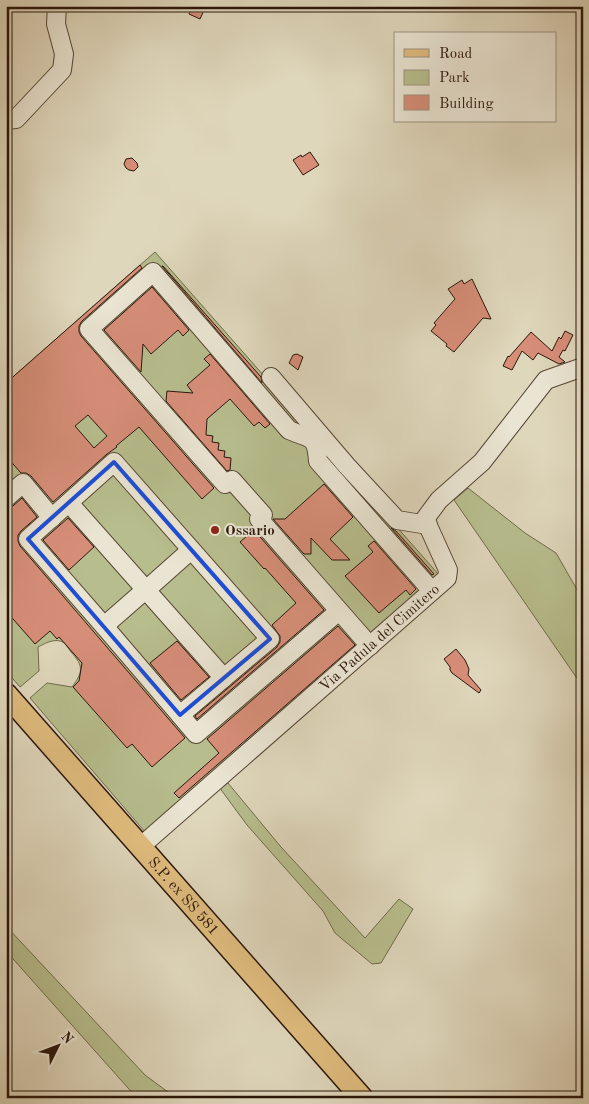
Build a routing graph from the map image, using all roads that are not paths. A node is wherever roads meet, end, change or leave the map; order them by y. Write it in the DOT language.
graph roads {
  1 [pos="57,6"];
  2 [pos="6,120"];
  3 [pos="583,368"];
  4 [pos="271,377"];
  5 [pos="318,439"];
  6 [pos="6,498"];
  7 [pos="69,503"];
  8 [pos="52,518"];
  9 [pos="428,525"];
  10 [pos="191,550"];
  11 [pos="144,591"];
  12 [pos="432,591"];
  13 [pos="339,611"];
  14 [pos="104,626"];
  15 [pos="370,646"];
  16 [pos="224,678"];
  17 [pos="6,694"];
  18 [pos="180,715"];
  19 [pos="140,847"];
  20 [pos="362,1098"];
  1 -- 2 [label="street"];
  3 -- 9 [label="street"];
  4 -- 5 [label="street"];
  5 -- 9 [label="street"];
  5 -- 12 [label="street"];
  5 -- 13 [label="street"];
  6 -- 8 [label="street"];
  7 -- 8 [label="street"];
  7 -- 10 [label="street"];
  7 -- 11 [label="street"];
  8 -- 14 [label="street"];
  9 -- 12 [label="street, Via Padula del Cimitero"];
  10 -- 11 [label="street"];
  10 -- 16 [label="street"];
  11 -- 14 [label="street"];
  11 -- 16 [label="street"];
  12 -- 15 [label="street, Via Padula del Cimitero"];
  13 -- 15 [label="street"];
  13 -- 18 [label="street"];
  14 -- 18 [label="street"];
  15 -- 19 [label="street, Via Padula del Cimitero"];
  16 -- 18 [label="street"];
  17 -- 19 [label="main road, S.P. ex SS 581"];
  19 -- 20 [label="main road, S.P. ex SS 581"];
}
